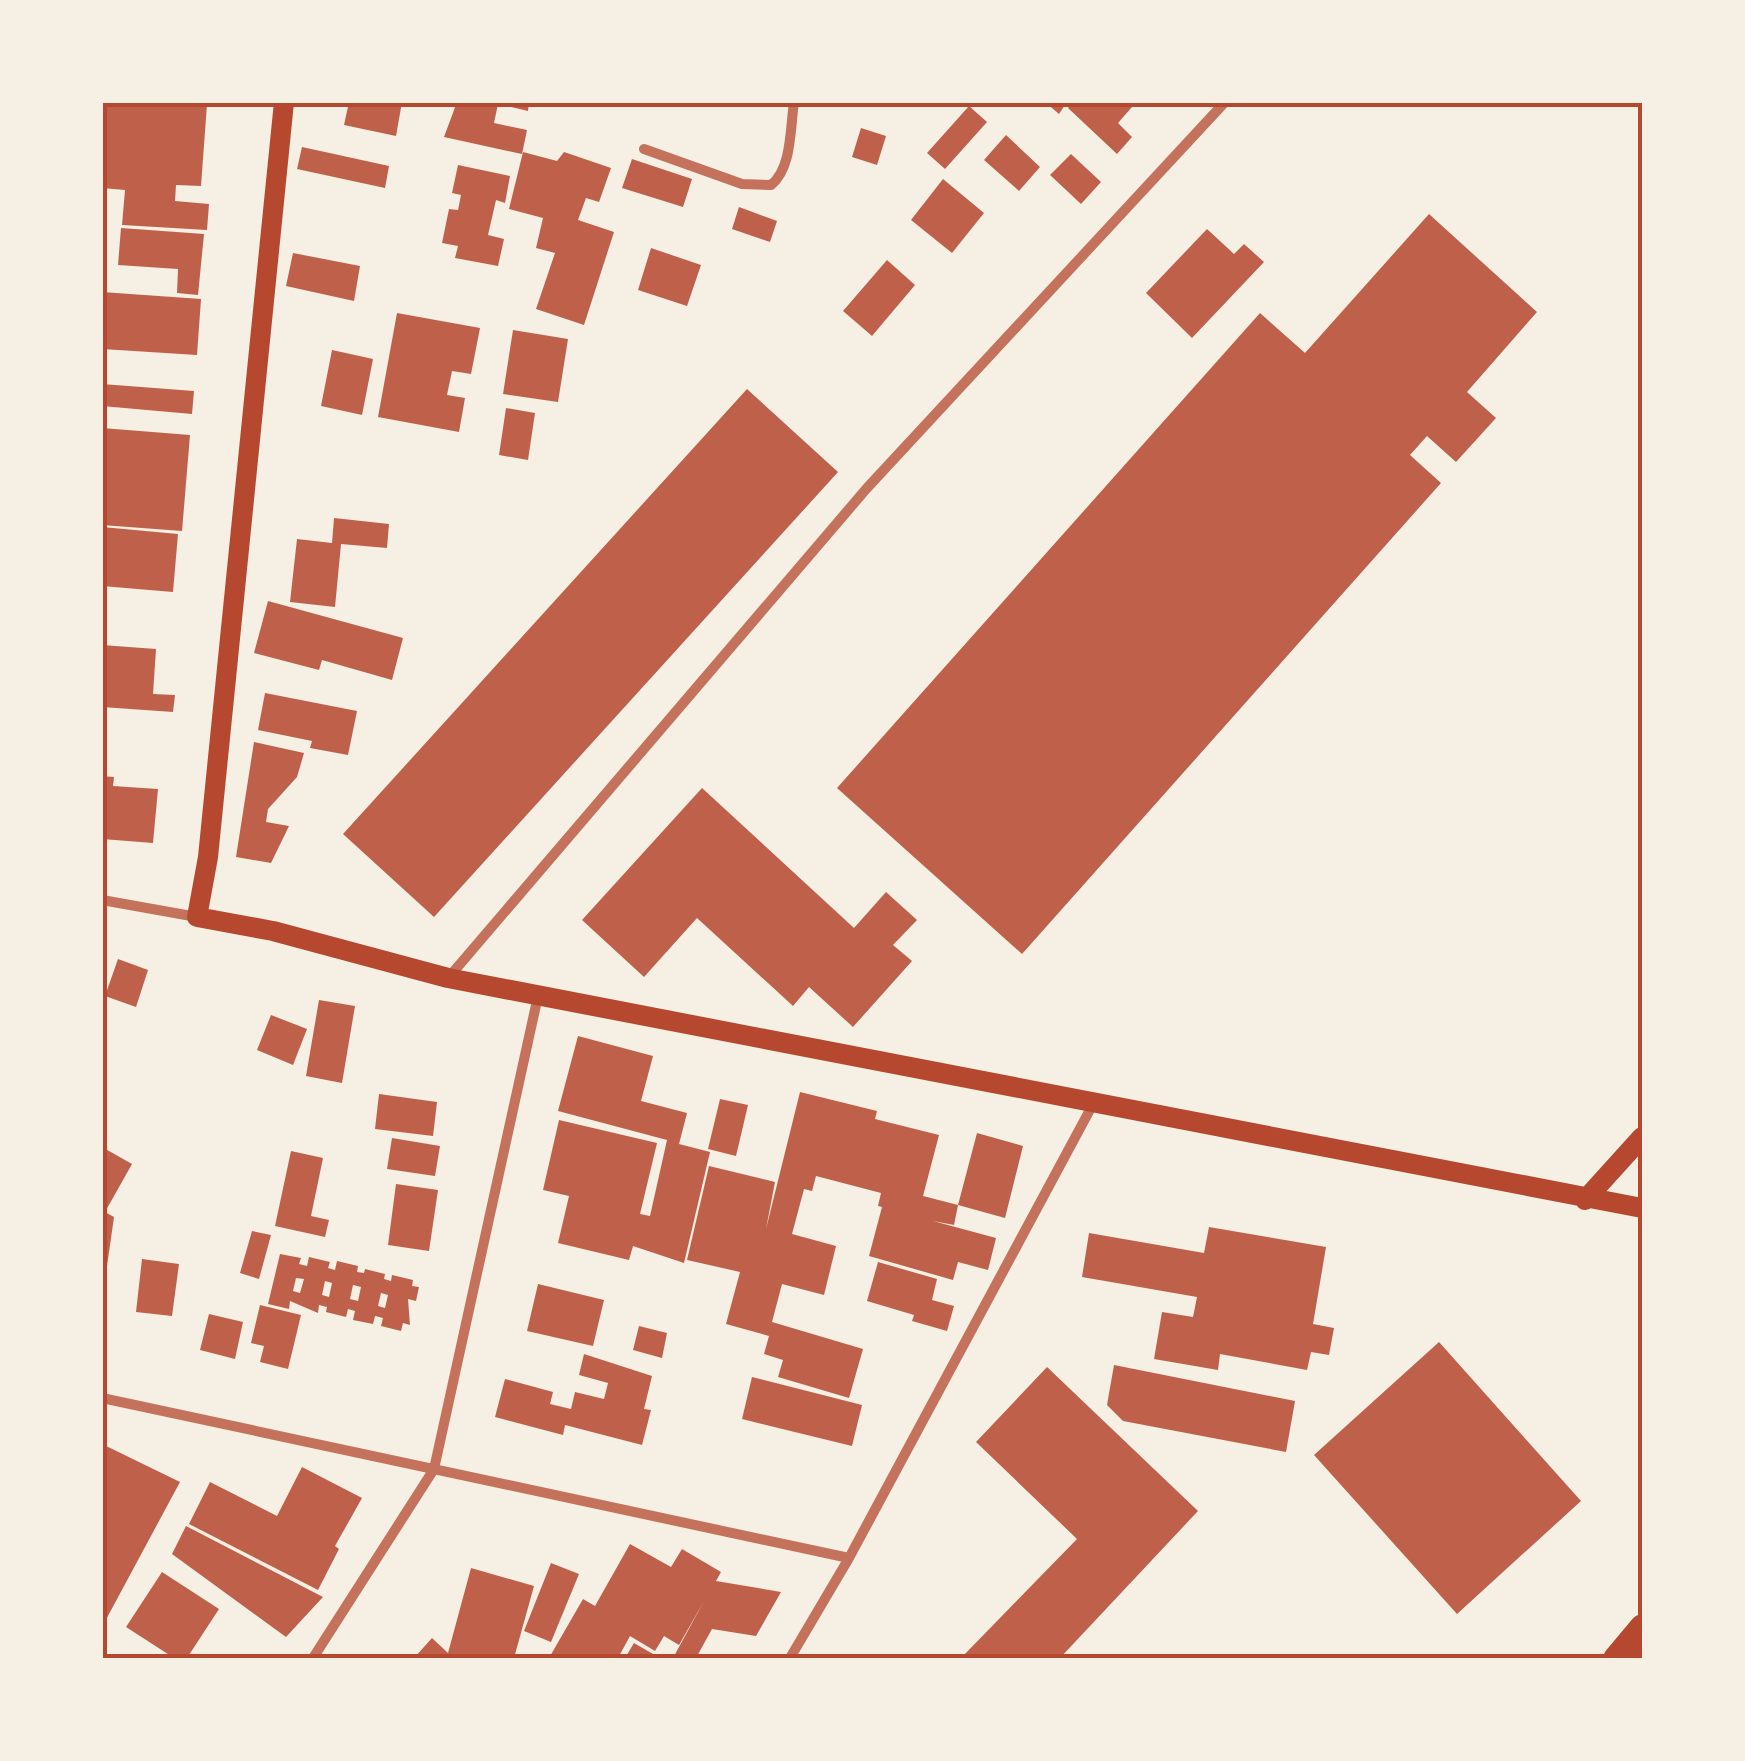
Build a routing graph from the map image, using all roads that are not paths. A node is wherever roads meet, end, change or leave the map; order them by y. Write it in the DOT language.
graph roads {
  1 [pos="284,102"];
  2 [pos="794,102"];
  3 [pos="1225,102"];
  4 [pos="644,149"];
  5 [pos="104,903"];
  6 [pos="197,918"];
  7 [pos="448,978"];
  8 [pos="538,995"];
  9 [pos="1092,1106"];
  10 [pos="1642,1137"];
  11 [pos="1585,1200"];
  12 [pos="1642,1208"];
  13 [pos="102,1398"];
  14 [pos="434,1469"];
  15 [pos="849,1558"];
  16 [pos="1642,1626"];
  17 [pos="312,1658"];
  18 [pos="790,1658"];
  19 [pos="1616,1658"];
  1 -- 6 [label="main road"];
  2 -- 4 [label="street"];
  3 -- 7 [label="street"];
  5 -- 6 [label="street"];
  6 -- 7 [label="main road"];
  7 -- 8 [label="main road"];
  8 -- 9 [label="main road"];
  8 -- 14 [label="street"];
  9 -- 11 [label="main road"];
  9 -- 15 [label="street"];
  10 -- 11 [label="main road"];
  11 -- 12 [label="main road"];
  13 -- 14 [label="street"];
  14 -- 15 [label="street"];
  14 -- 17 [label="street"];
  15 -- 18 [label="street"];
  16 -- 19 [label="main road"];
}
